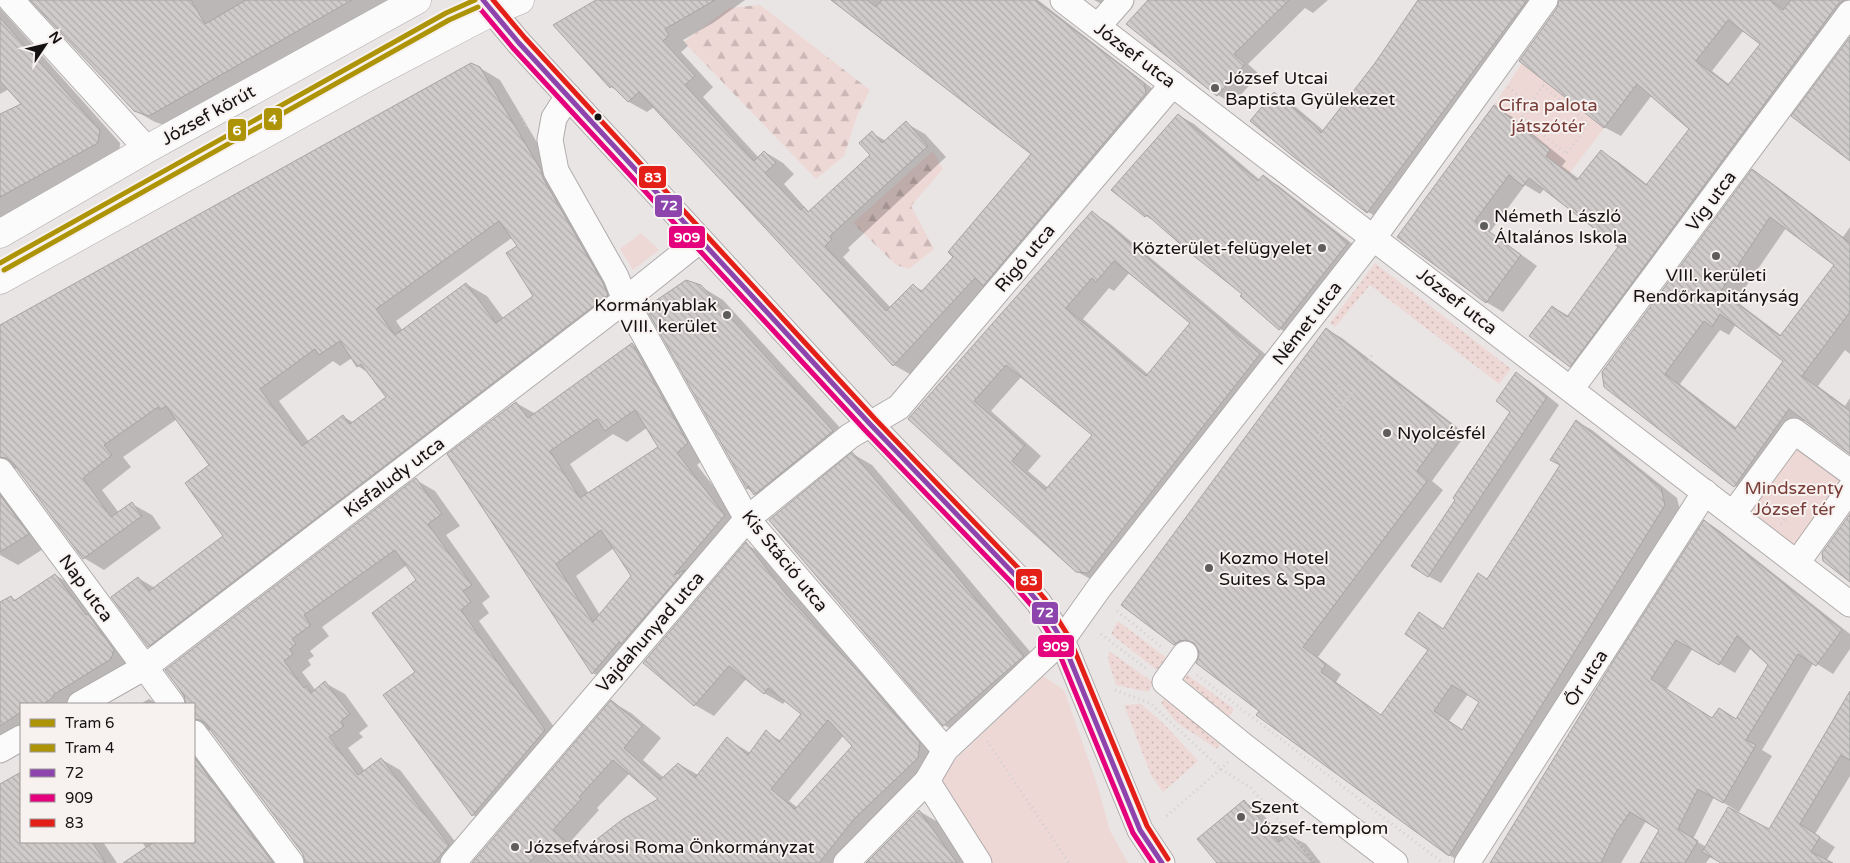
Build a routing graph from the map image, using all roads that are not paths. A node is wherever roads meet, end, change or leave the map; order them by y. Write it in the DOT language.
graph roads {
  1 [pos="11,0"];
  2 [pos="417,0"];
  3 [pos="520,0"];
  4 [pos="1063,0"];
  5 [pos="1121,0"];
  6 [pos="1546,0"];
  7 [pos="488,6"];
  8 [pos="1850,13"];
  9 [pos="1098,26"];
  10 [pos="1173,84"];
  11 [pos="568,96"];
  12 [pos="147,149"];
  13 [pos="0,234"];
  14 [pos="1374,237"];
  15 [pos="700,240"];
  16 [pos="0,280"];
  17 [pos="625,300"];
  18 [pos="1571,389"];
  19 [pos="870,424"];
  20 [pos="0,471"];
  21 [pos="1850,472"];
  22 [pos="1850,489"];
  23 [pos="1705,492"];
  24 [pos="1733,514"];
  25 [pos="747,519"];
  26 [pos="1797,563"];
  27 [pos="1850,604"];
  28 [pos="1062,640"];
  29 [pos="1182,658"];
  30 [pos="145,667"];
  31 [pos="82,703"];
  32 [pos="171,703"];
  33 [pos="195,734"];
  34 [pos="20,739"];
  35 [pos="0,750"];
  36 [pos="945,750"];
  37 [pos="927,780"];
  38 [pos="291,863"];
  39 [pos="452,863"];
  40 [pos="846,863"];
  41 [pos="979,863"];
  42 [pos="1162,863"];
  43 [pos="1395,863"];
  44 [pos="1467,863"];
  1 -- 12 [label="street"];
  2 -- 12 [label="main road, József körút"];
  3 -- 7 [label="main road"];
  4 -- 9 [label="street, József utca"];
  5 -- 9 [label="street"];
  6 -- 14 [label="street, Német utca"];
  7 -- 11 [label="street"];
  7 -- 16 [label="main road"];
  8 -- 18 [label="street, Víg utca"];
  9 -- 10 [label="street, József utca"];
  10 -- 14 [label="street, József utca"];
  10 -- 19 [label="street, Rigó utca"];
  11 -- 15 [label="street"];
  11 -- 17 [label="street, Kis Stáció utca"];
  12 -- 13 [label="main road, József körút"];
  14 -- 18 [label="street, József utca"];
  14 -- 28 [label="street, Német utca"];
  15 -- 17 [label="street, Kisfaludy utca"];
  15 -- 19 [label="street"];
  17 -- 25 [label="street, Kis Stáció utca"];
  17 -- 30 [label="street, Kisfaludy utca"];
  18 -- 23 [label="street, József utca"];
  19 -- 25 [label="street, Vajdahunyad utca"];
  19 -- 28 [label="street"];
  20 -- 30 [label="street, Nap utca"];
  21 -- 24 [label="street"];
  22 -- 26 [label="street"];
  23 -- 24 [label="street, József utca"];
  23 -- 44 [label="street, Őr utca"];
  24 -- 26 [label="street, József utca"];
  25 -- 36 [label="street, Kis Stáció utca"];
  25 -- 39 [label="street, Vajdahunyad utca"];
  26 -- 27 [label="street, József utca"];
  28 -- 36 [label="street, Német utca"];
  28 -- 42 [label="street"];
  29 -- 43 [label="street"];
  30 -- 31 [label="street, Kisfaludy utca"];
  30 -- 32 [label="street, Nap utca"];
  33 -- 38 [label="street"];
  34 -- 35 [label="street"];
  36 -- 37 [label="street, Német utca"];
  37 -- 40 [label="street, Német utca"];
  37 -- 41 [label="street"];
}
